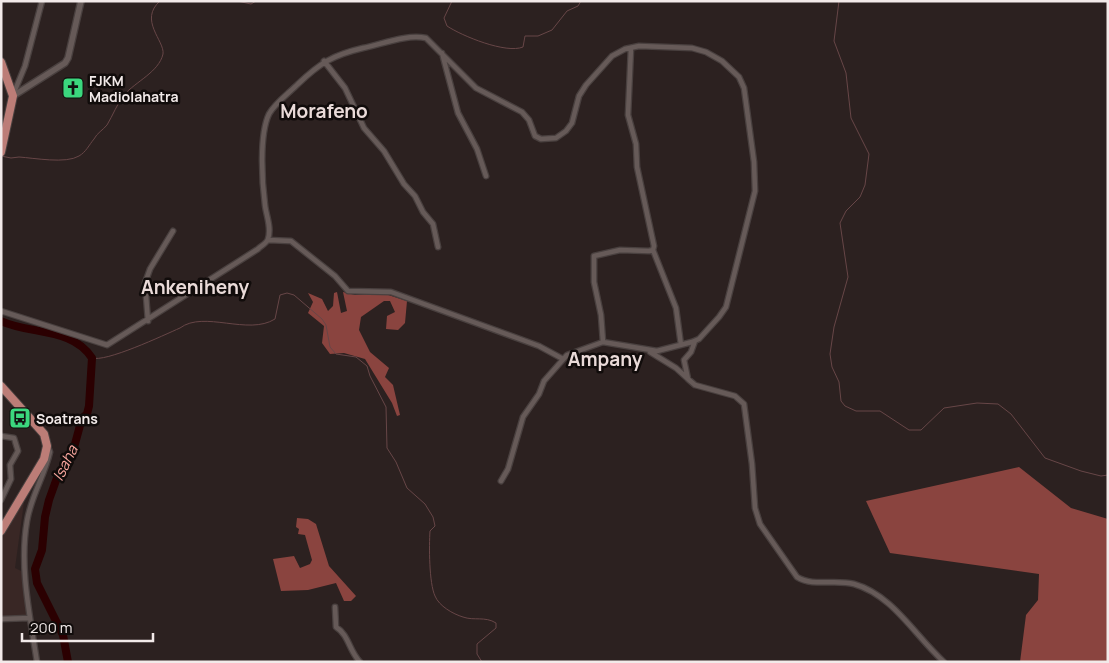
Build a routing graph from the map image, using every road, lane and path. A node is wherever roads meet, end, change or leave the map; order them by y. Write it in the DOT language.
graph roads {
  1 [pos="42,1"];
  2 [pos="81,1"];
  3 [pos="631,48"];
  4 [pos="442,52"];
  5 [pos="324,61"];
  6 [pos="1,62"];
  7 [pos="13,96"];
  8 [pos="2,150"];
  9 [pos="486,176"];
  10 [pos="173,230"];
  11 [pos="268,240"];
  12 [pos="438,247"];
  13 [pos="653,250"];
  14 [pos="1,311"];
  15 [pos="148,321"];
  16 [pos="695,341"];
  17 [pos="603,342"];
  18 [pos="681,345"];
  19 [pos="648,350"];
  20 [pos="563,359"];
  21 [pos="688,379"];
  22 [pos="1,386"];
  23 [pos="1,436"];
  24 [pos="47,446"];
  25 [pos="501,481"];
  26 [pos="1,500"];
  27 [pos="1,530"];
  28 [pos="335,607"];
  29 [pos="30,618"];
  30 [pos="1,619"];
  31 [pos="38,662"];
  32 [pos="360,662"];
  33 [pos="944,662"];
  1 -- 7 [label="street"];
  2 -- 7 [label="street"];
  3 -- 4 [label="street"];
  3 -- 13 [label="street"];
  3 -- 16 [label="street"];
  4 -- 5 [label="street"];
  4 -- 9 [label="street"];
  5 -- 11 [label="street"];
  5 -- 12 [label="street"];
  6 -- 7 [label="main road"];
  7 -- 8 [label="main road"];
  10 -- 15 [label="street"];
  11 -- 15 [label="street"];
  11 -- 20 [label="street"];
  13 -- 17 [label="street"];
  13 -- 18 [label="street"];
  14 -- 15 [label="street"];
  16 -- 18 [label="street"];
  16 -- 21 [label="street"];
  17 -- 19 [label="street"];
  17 -- 20 [label="street"];
  18 -- 19 [label="street"];
  19 -- 21 [label="street"];
  20 -- 25 [label="street"];
  21 -- 33 [label="street"];
  22 -- 24 [label="main road"];
  23 -- 26 [label="street"];
  24 -- 27 [label="main road"];
  24 -- 29 [label="street"];
  28 -- 32 [label="street"];
  29 -- 30 [label="street"];
  29 -- 31 [label="street"];
}
